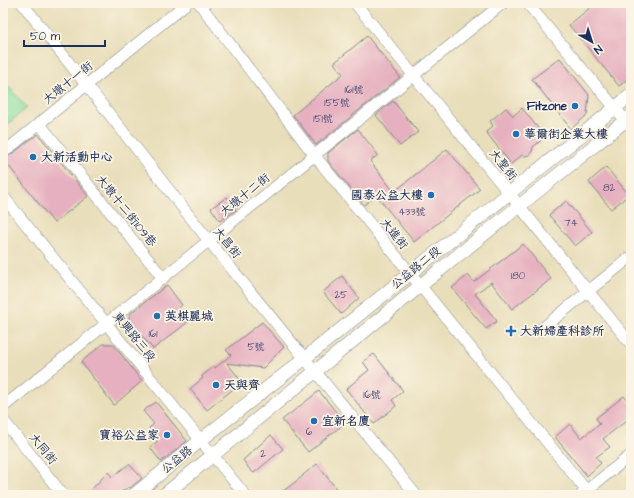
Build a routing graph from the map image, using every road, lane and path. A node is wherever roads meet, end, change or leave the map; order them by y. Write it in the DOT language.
graph roads {
  1 [pos="22,3"];
  2 [pos="187,3"];
  3 [pos="199,3"];
  4 [pos="355,3"];
  5 [pos="503,3"];
  6 [pos="528,3"];
  7 [pos="414,76"];
  8 [pos="86,85"];
  9 [pos="631,95"];
  10 [pos="615,108"];
  11 [pos="629,121"];
  12 [pos="39,123"];
  13 [pos="3,153"];
  14 [pos="315,156"];
  15 [pos="509,193"];
  16 [pos="3,196"];
  17 [pos="519,206"];
  18 [pos="209,241"];
  19 [pos="628,259"];
  20 [pos="410,273"];
  21 [pos="163,278"];
  22 [pos="420,286"];
  23 [pos="588,291"];
  24 [pos="107,324"];
  25 [pos="539,331"];
  26 [pos="631,344"];
  27 [pos="304,359"];
  28 [pos="315,372"];
  29 [pos="3,407"];
  30 [pos="3,420"];
  31 [pos="201,440"];
  32 [pos="213,455"];
  33 [pos="631,455"];
  34 [pos="586,493"];
  35 [pos="63,495"];
  36 [pos="134,495"];
  37 [pos="164,495"];
  38 [pos="245,495"];
  39 [pos="416,495"];
  1 -- 8 [label="street, 大昌街"];
  2 -- 8 [label="street, 大墩十一街"];
  3 -- 14 [label="street, 大進街"];
  4 -- 7 [label="street, 大聖街"];
  5 -- 7 [label="street, 大墩十二街"];
  6 -- 10 [label="street"];
  7 -- 14 [label="street, 大墩十二街"];
  7 -- 15 [label="street, 大聖街"];
  8 -- 12 [label="street, 大墩十一街"];
  8 -- 18 [label="street, 大昌街"];
  9 -- 10 [label="main road, 公益路二段"];
  10 -- 11 [label="street"];
  10 -- 15 [label="main road, 公益路二段"];
  11 -- 17 [label="main road, 公益路二段"];
  12 -- 13 [label="street, 大墩十一街"];
  12 -- 21 [label="street, 大墩十二街109巷"];
  14 -- 18 [label="street, 大墩十二街"];
  14 -- 20 [label="street, 大進街"];
  15 -- 17 [label="street, 大聖街"];
  15 -- 20 [label="main road, 公益路二段"];
  16 -- 24 [label="street, 東興路三段"];
  17 -- 22 [label="main road, 公益路二段"];
  17 -- 23 [label="street, 大聖街"];
  18 -- 21 [label="street, 大墩十二街"];
  18 -- 27 [label="street, 大昌街"];
  19 -- 23 [label="street"];
  20 -- 22 [label="street, 大進街"];
  20 -- 27 [label="main road, 公益路二段"];
  21 -- 24 [label="street, 大墩十二街"];
  22 -- 28 [label="main road, 公益路二段"];
  22 -- 34 [label="street, 大進街"];
  23 -- 25 [label="street"];
  23 -- 26 [label="street, 大聖街"];
  24 -- 29 [label="street, 大墩十二街"];
  24 -- 31 [label="street, 東興路三段"];
  27 -- 28 [label="street, 大昌街"];
  27 -- 31 [label="main road, 公益路二段"];
  28 -- 32 [label="main road, 公益路二段"];
  28 -- 39 [label="street, 大昌街"];
  30 -- 35 [label="street, 大同街"];
  31 -- 32 [label="street, 東興路三段"];
  31 -- 36 [label="main road, 公益路"];
  32 -- 37 [label="main road, 公益路"];
  32 -- 38 [label="street, 東興路三段"];
  33 -- 34 [label="street"];
}
